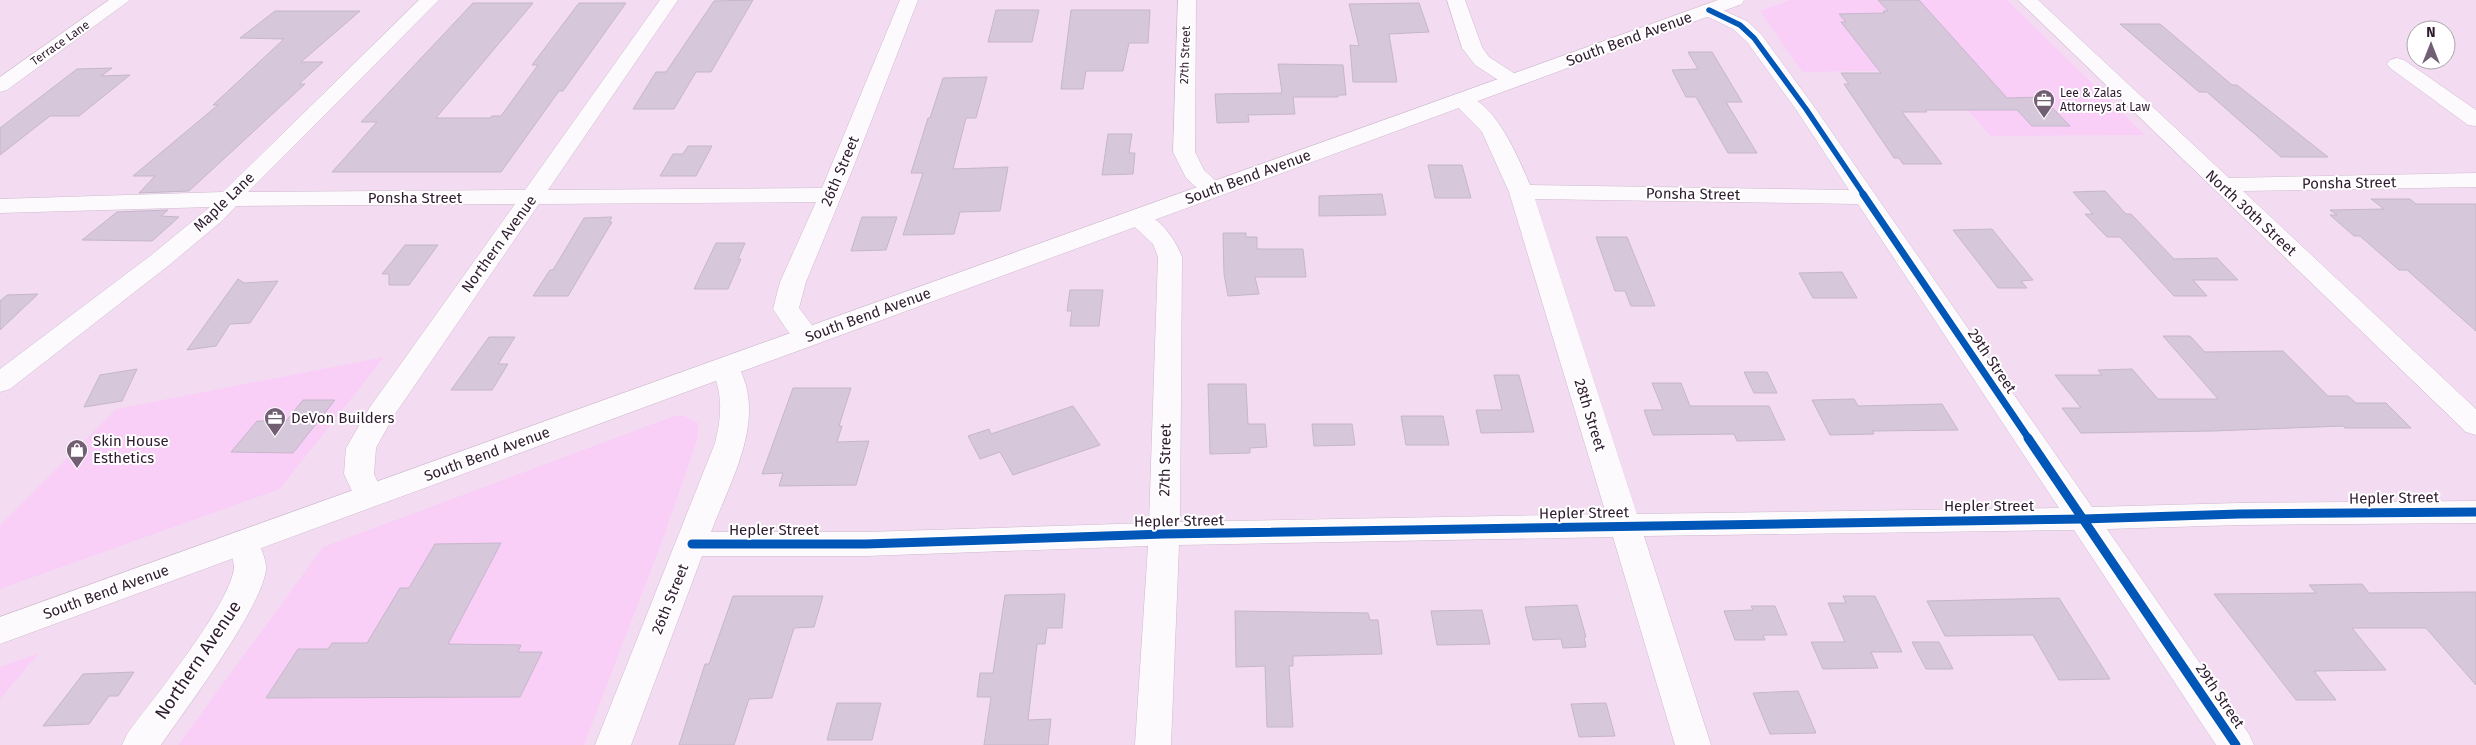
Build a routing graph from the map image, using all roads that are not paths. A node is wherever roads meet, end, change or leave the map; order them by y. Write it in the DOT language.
graph roads {
  1 [pos="121,0"];
  2 [pos="430,0"];
  3 [pos="669,0"];
  4 [pos="909,0"];
  5 [pos="1187,0"];
  6 [pos="1456,0"];
  7 [pos="1735,0"];
  8 [pos="2027,0"];
  9 [pos="1709,10"];
  10 [pos="2397,64"];
  11 [pos="1513,81"];
  12 [pos="0,86"];
  13 [pos="1460,100"];
  14 [pos="2476,120"];
  15 [pos="2476,180"];
  16 [pos="2222,185"];
  17 [pos="1213,190"];
  18 [pos="1521,192"];
  19 [pos="829,195"];
  20 [pos="532,197"];
  21 [pos="1865,197"];
  22 [pos="228,200"];
  23 [pos="0,206"];
  24 [pos="1137,218"];
  25 [pos="808,337"];
  26 [pos="725,367"];
  27 [pos="0,383"];
  28 [pos="2476,425"];
  29 [pos="369,496"];
  30 [pos="2476,512"];
  31 [pos="2083,519"];
  32 [pos="1624,526"];
  33 [pos="1164,534"];
  34 [pos="244,542"];
  35 [pos="692,544"];
  36 [pos="0,630"];
  37 [pos="140,745"];
  38 [pos="613,745"];
  39 [pos="1153,745"];
  40 [pos="1693,745"];
  41 [pos="2236,745"];
  1 -- 12 [label="street, Terrace Lane"];
  2 -- 22 [label="street, Maple Lane"];
  3 -- 20 [label="street, Northern Avenue"];
  4 -- 19 [label="street, 26th Street"];
  5 -- 17 [label="street, 27th Street"];
  6 -- 11 [label="street"];
  7 -- 9 [label="street, South Bend Avenue"];
  8 -- 16 [label="street, North 30th Street"];
  9 -- 11 [label="street, South Bend Avenue"];
  9 -- 21 [label="street, 29th Street"];
  10 -- 14 [label="street"];
  11 -- 13 [label="street, South Bend Avenue"];
  13 -- 17 [label="street, South Bend Avenue"];
  13 -- 18 [label="street, 28th Street"];
  15 -- 16 [label="street, Ponsha Street"];
  16 -- 28 [label="street, North 30th Street"];
  17 -- 24 [label="street, South Bend Avenue"];
  18 -- 21 [label="street, Ponsha Street"];
  18 -- 32 [label="street, 28th Street"];
  19 -- 20 [label="street, Ponsha Street"];
  19 -- 25 [label="street, 26th Street"];
  20 -- 22 [label="street, Ponsha Street"];
  20 -- 29 [label="street, Northern Avenue"];
  21 -- 31 [label="street, 29th Street"];
  22 -- 23 [label="street, Ponsha Street"];
  22 -- 27 [label="street, Maple Lane"];
  24 -- 25 [label="street, South Bend Avenue"];
  24 -- 33 [label="street, 27th Street"];
  25 -- 26 [label="street, South Bend Avenue"];
  26 -- 29 [label="street, South Bend Avenue"];
  26 -- 35 [label="street, 26th Street"];
  29 -- 34 [label="street, South Bend Avenue"];
  30 -- 31 [label="street, Hepler Street"];
  31 -- 32 [label="street, Hepler Street"];
  31 -- 41 [label="street, 29th Street"];
  32 -- 33 [label="street, Hepler Street"];
  32 -- 40 [label="street, 28th Street"];
  33 -- 35 [label="street, Hepler Street"];
  33 -- 39 [label="street, 27th Street"];
  34 -- 36 [label="street, South Bend Avenue"];
  34 -- 37 [label="street, Northern Avenue"];
  35 -- 38 [label="street, 26th Street"];
}
